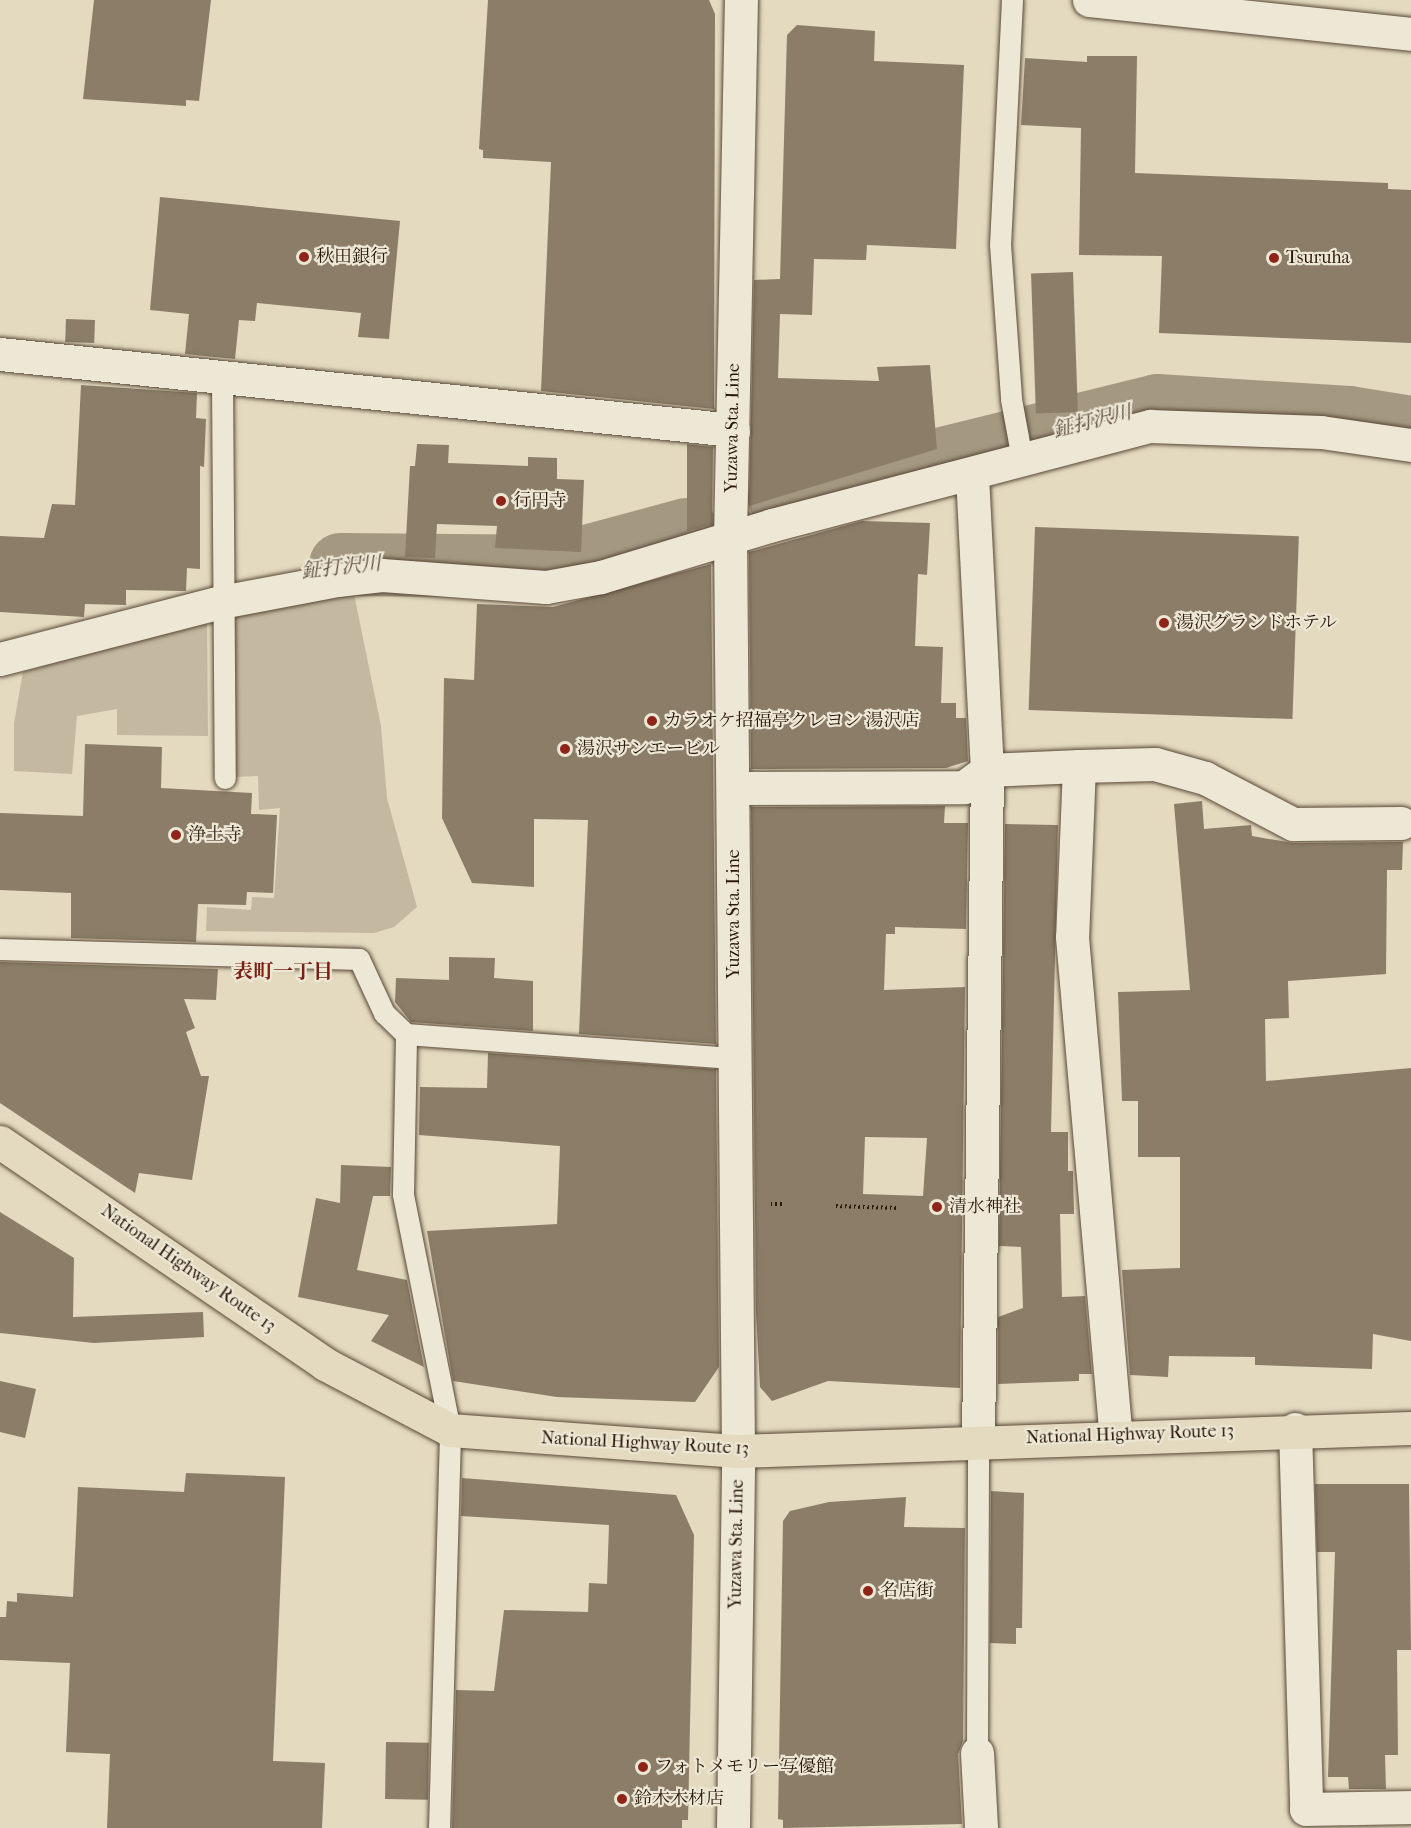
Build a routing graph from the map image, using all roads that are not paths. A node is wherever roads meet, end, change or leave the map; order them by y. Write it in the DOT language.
graph roads {
  1 [pos="741,0"];
  2 [pos="1012,0"];
  3 [pos="1089,0"];
  4 [pos="1411,34"];
  5 [pos="0,354"];
  6 [pos="222,379"];
  7 [pos="733,430"];
  8 [pos="1411,445"];
  9 [pos="1021,458"];
  10 [pos="972,475"];
  11 [pos="730,537"];
  12 [pos="221,602"];
  13 [pos="0,660"];
  14 [pos="1079,766"];
  15 [pos="987,770"];
  16 [pos="225,778"];
  17 [pos="733,788"];
  18 [pos="1401,823"];
  19 [pos="0,949"];
  20 [pos="406,1034"];
  21 [pos="735,1058"];
  22 [pos="0,1142"];
  23 [pos="1411,1428"];
  24 [pos="1295,1429"];
  25 [pos="450,1430"];
  26 [pos="1116,1435"];
  27 [pos="978,1440"];
  28 [pos="738,1450"];
  29 [pos="977,1753"];
  30 [pos="1411,1807"];
  31 [pos="439,1828"];
  32 [pos="733,1828"];
  33 [pos="981,1828"];
  1 -- 7 [label="street, Yuzawa Sta. Line"];
  2 -- 9 [label="lane"];
  3 -- 4 [label="street"];
  5 -- 6 [label="street"];
  6 -- 7 [label="street"];
  6 -- 12 [label="lane"];
  7 -- 11 [label="street, Yuzawa Sta. Line"];
  8 -- 9 [label="street"];
  9 -- 10 [label="street"];
  10 -- 11 [label="street"];
  10 -- 15 [label="street"];
  11 -- 12 [label="street"];
  11 -- 17 [label="street, Yuzawa Sta. Line"];
  12 -- 13 [label="street"];
  12 -- 16 [label="lane"];
  14 -- 15 [label="street"];
  14 -- 18 [label="street"];
  14 -- 26 [label="street"];
  15 -- 17 [label="street"];
  15 -- 27 [label="street"];
  17 -- 21 [label="street, Yuzawa Sta. Line"];
  19 -- 20 [label="lane"];
  20 -- 21 [label="lane"];
  20 -- 25 [label="lane"];
  21 -- 28 [label="street, Yuzawa Sta. Line"];
  22 -- 25 [label="highway, National Highway Route 13"];
  23 -- 24 [label="highway, National Highway Route 13"];
  24 -- 26 [label="highway, National Highway Route 13"];
  24 -- 30 [label="street"];
  25 -- 28 [label="highway, National Highway Route 13"];
  25 -- 31 [label="lane"];
  26 -- 27 [label="highway, National Highway Route 13"];
  27 -- 28 [label="highway, National Highway Route 13"];
  27 -- 29 [label="lane"];
  28 -- 32 [label="street, Yuzawa Sta. Line"];
  29 -- 33 [label="street"];
}
